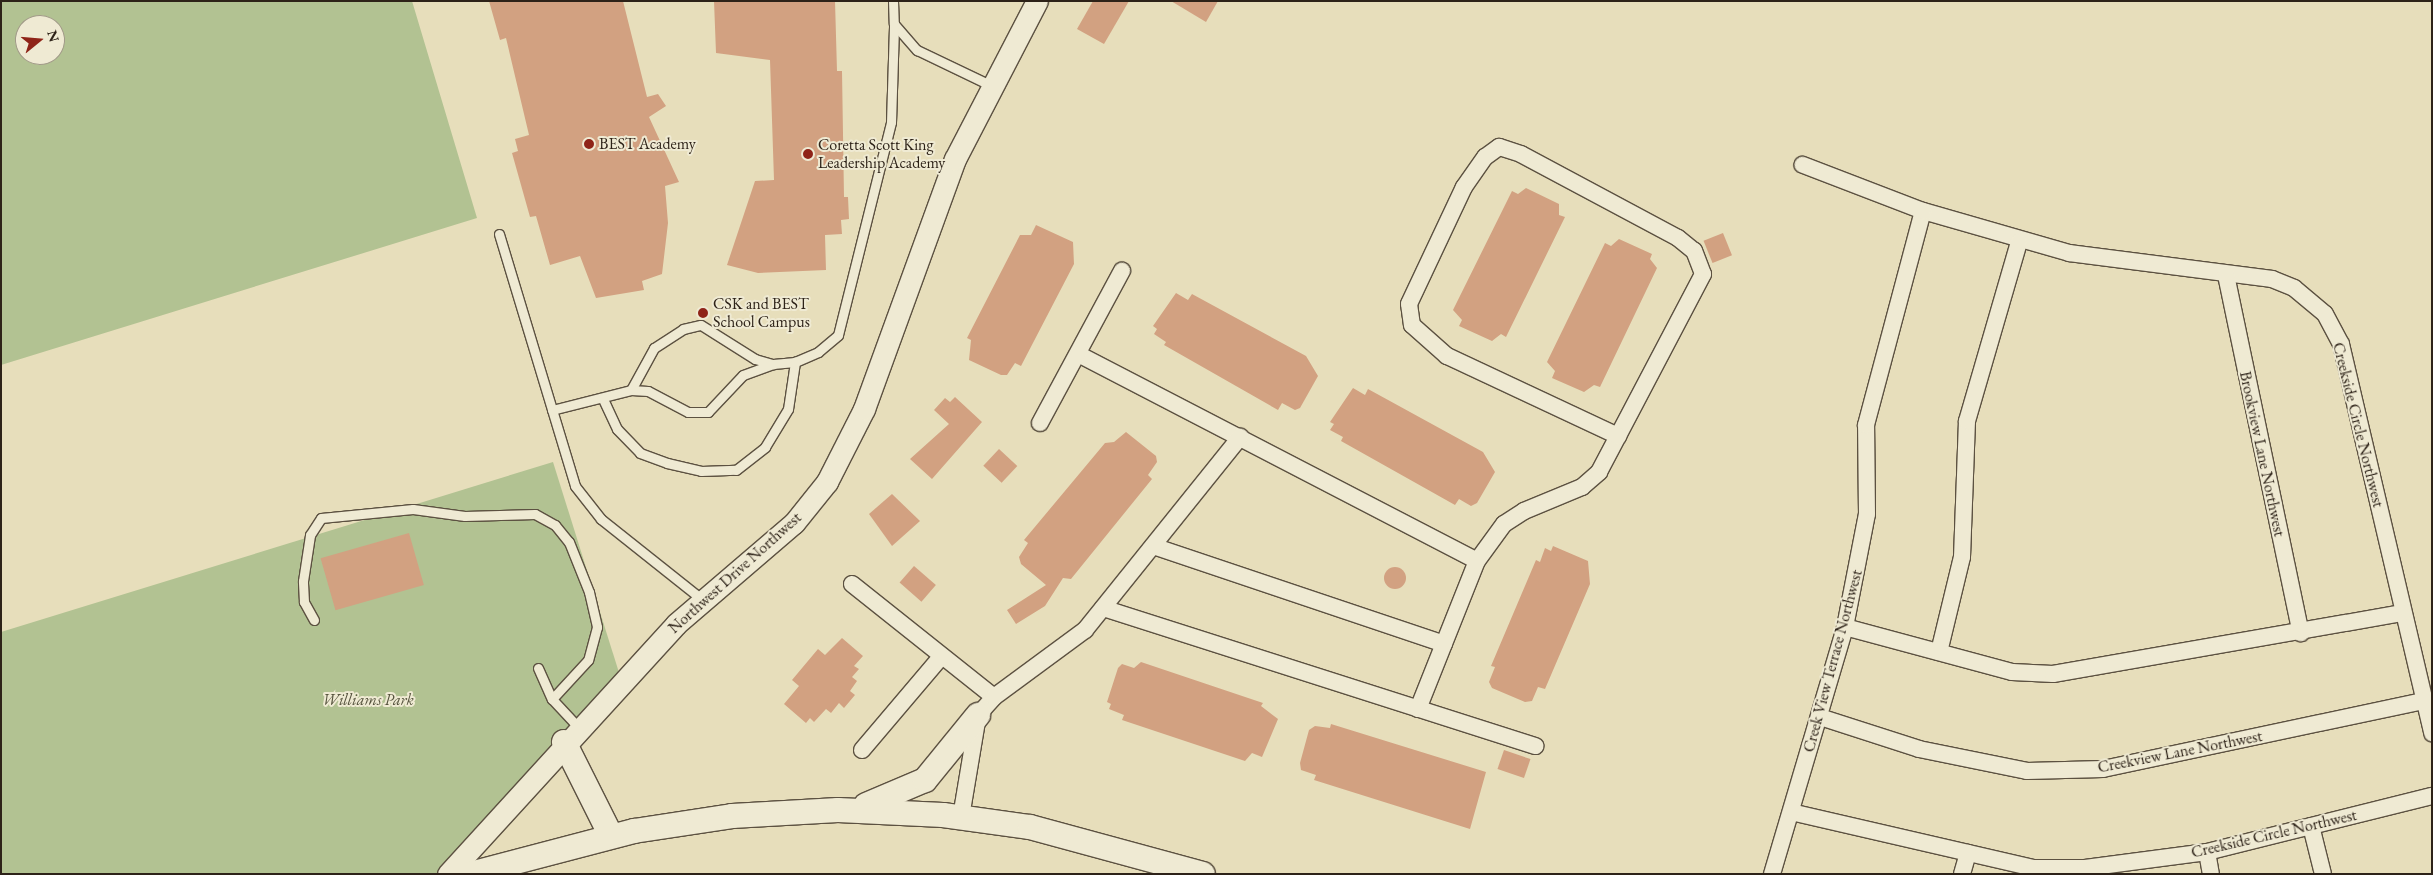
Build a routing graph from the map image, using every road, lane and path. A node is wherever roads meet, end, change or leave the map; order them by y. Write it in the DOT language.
graph roads {
  1 [pos="892,1"];
  2 [pos="1037,1"];
  3 [pos="894,24"];
  4 [pos="992,86"];
  5 [pos="1803,165"];
  6 [pos="1923,211"];
  7 [pos="499,234"];
  8 [pos="2019,242"];
  9 [pos="1122,271"];
  10 [pos="2226,275"];
  11 [pos="1078,354"];
  12 [pos="795,362"];
  13 [pos="773,364"];
  14 [pos="631,390"];
  15 [pos="603,399"];
  16 [pos="552,410"];
  17 [pos="1040,423"];
  18 [pos="1618,436"];
  19 [pos="1240,437"];
  20 [pos="1153,546"];
  21 [pos="1477,561"];
  22 [pos="852,584"];
  23 [pos="704,601"];
  24 [pos="1103,608"];
  25 [pos="2403,613"];
  26 [pos="314,620"];
  27 [pos="1845,627"];
  28 [pos="2301,633"];
  29 [pos="1444,644"];
  30 [pos="1938,652"];
  31 [pos="941,658"];
  32 [pos="538,668"];
  33 [pos="994,697"];
  34 [pos="552,699"];
  35 [pos="2424,701"];
  36 [pos="1418,708"];
  37 [pos="978,715"];
  38 [pos="1820,717"];
  39 [pos="2432,733"];
  40 [pos="571,735"];
  41 [pos="1536,746"];
  42 [pos="862,750"];
  43 [pos="2432,796"];
  44 [pos="848,810"];
  45 [pos="1791,812"];
  46 [pos="961,818"];
  47 [pos="2311,826"];
  48 [pos="611,836"];
  49 [pos="2207,852"];
  50 [pos="1968,853"];
  51 [pos="2102,870"];
  52 [pos="448,874"];
  53 [pos="470,874"];
  54 [pos="1204,874"];
  55 [pos="1772,874"];
  56 [pos="1962,874"];
  57 [pos="2212,874"];
  58 [pos="2323,874"];
  1 -- 3 [label="lane"];
  2 -- 4 [label="street, Northwest Drive Northwest"];
  3 -- 4 [label="lane"];
  3 -- 12 [label="lane"];
  4 -- 23 [label="street, Northwest Drive Northwest"];
  5 -- 6 [label="street"];
  6 -- 8 [label="street"];
  6 -- 27 [label="street, Creek View Terrace Northwest"];
  7 -- 16 [label="lane"];
  8 -- 10 [label="street, Creekside Circle Northwest"];
  8 -- 30 [label="street"];
  9 -- 11 [label="street"];
  10 -- 25 [label="street, Creekside Circle Northwest"];
  10 -- 28 [label="street, Brookview Lane Northwest"];
  11 -- 17 [label="street"];
  11 -- 19 [label="street"];
  12 -- 13 [label="lane"];
  12 -- 15 [label="lane"];
  13 -- 14 [label="lane"];
  13 -- 14 [label="lane"];
  14 -- 15 [label="lane"];
  15 -- 16 [label="lane"];
  16 -- 23 [label="lane"];
  18 -- 18 [label="street"];
  18 -- 21 [label="street"];
  19 -- 20 [label="street"];
  19 -- 21 [label="street"];
  20 -- 24 [label="street"];
  20 -- 29 [label="street"];
  21 -- 29 [label="street"];
  22 -- 31 [label="street"];
  23 -- 40 [label="street, Northwest Drive Northwest"];
  24 -- 33 [label="street"];
  24 -- 36 [label="street"];
  25 -- 28 [label="street"];
  25 -- 35 [label="street, Creekside Circle Northwest"];
  26 -- 34 [label="lane"];
  27 -- 30 [label="street"];
  27 -- 38 [label="street, Creek View Terrace Northwest"];
  28 -- 30 [label="street"];
  29 -- 36 [label="street"];
  31 -- 33 [label="street"];
  31 -- 42 [label="street"];
  32 -- 34 [label="lane"];
  33 -- 37 [label="street"];
  34 -- 40 [label="lane"];
  35 -- 38 [label="street, Creekview Lane Northwest"];
  35 -- 39 [label="street, Creekside Circle Northwest"];
  36 -- 41 [label="street"];
  37 -- 44 [label="main road"];
  37 -- 46 [label="street"];
  38 -- 45 [label="street, Creek View Terrace Northwest"];
  40 -- 48 [label="main road"];
  40 -- 52 [label="street, Northwest Drive Northwest"];
  43 -- 47 [label="street, Creekside Circle Northwest"];
  44 -- 46 [label="main road"];
  44 -- 48 [label="main road"];
  45 -- 50 [label="street, Creekside Circle Northwest"];
  45 -- 55 [label="street, Creek View Terrace Northwest"];
  46 -- 54 [label="main road"];
  47 -- 49 [label="street, Creekside Circle Northwest"];
  47 -- 58 [label="street"];
  48 -- 53 [label="main road"];
  49 -- 51 [label="street, Creekside Circle Northwest"];
  49 -- 57 [label="street"];
  50 -- 51 [label="street, Creekside Circle Northwest"];
  50 -- 56 [label="street"];
}
